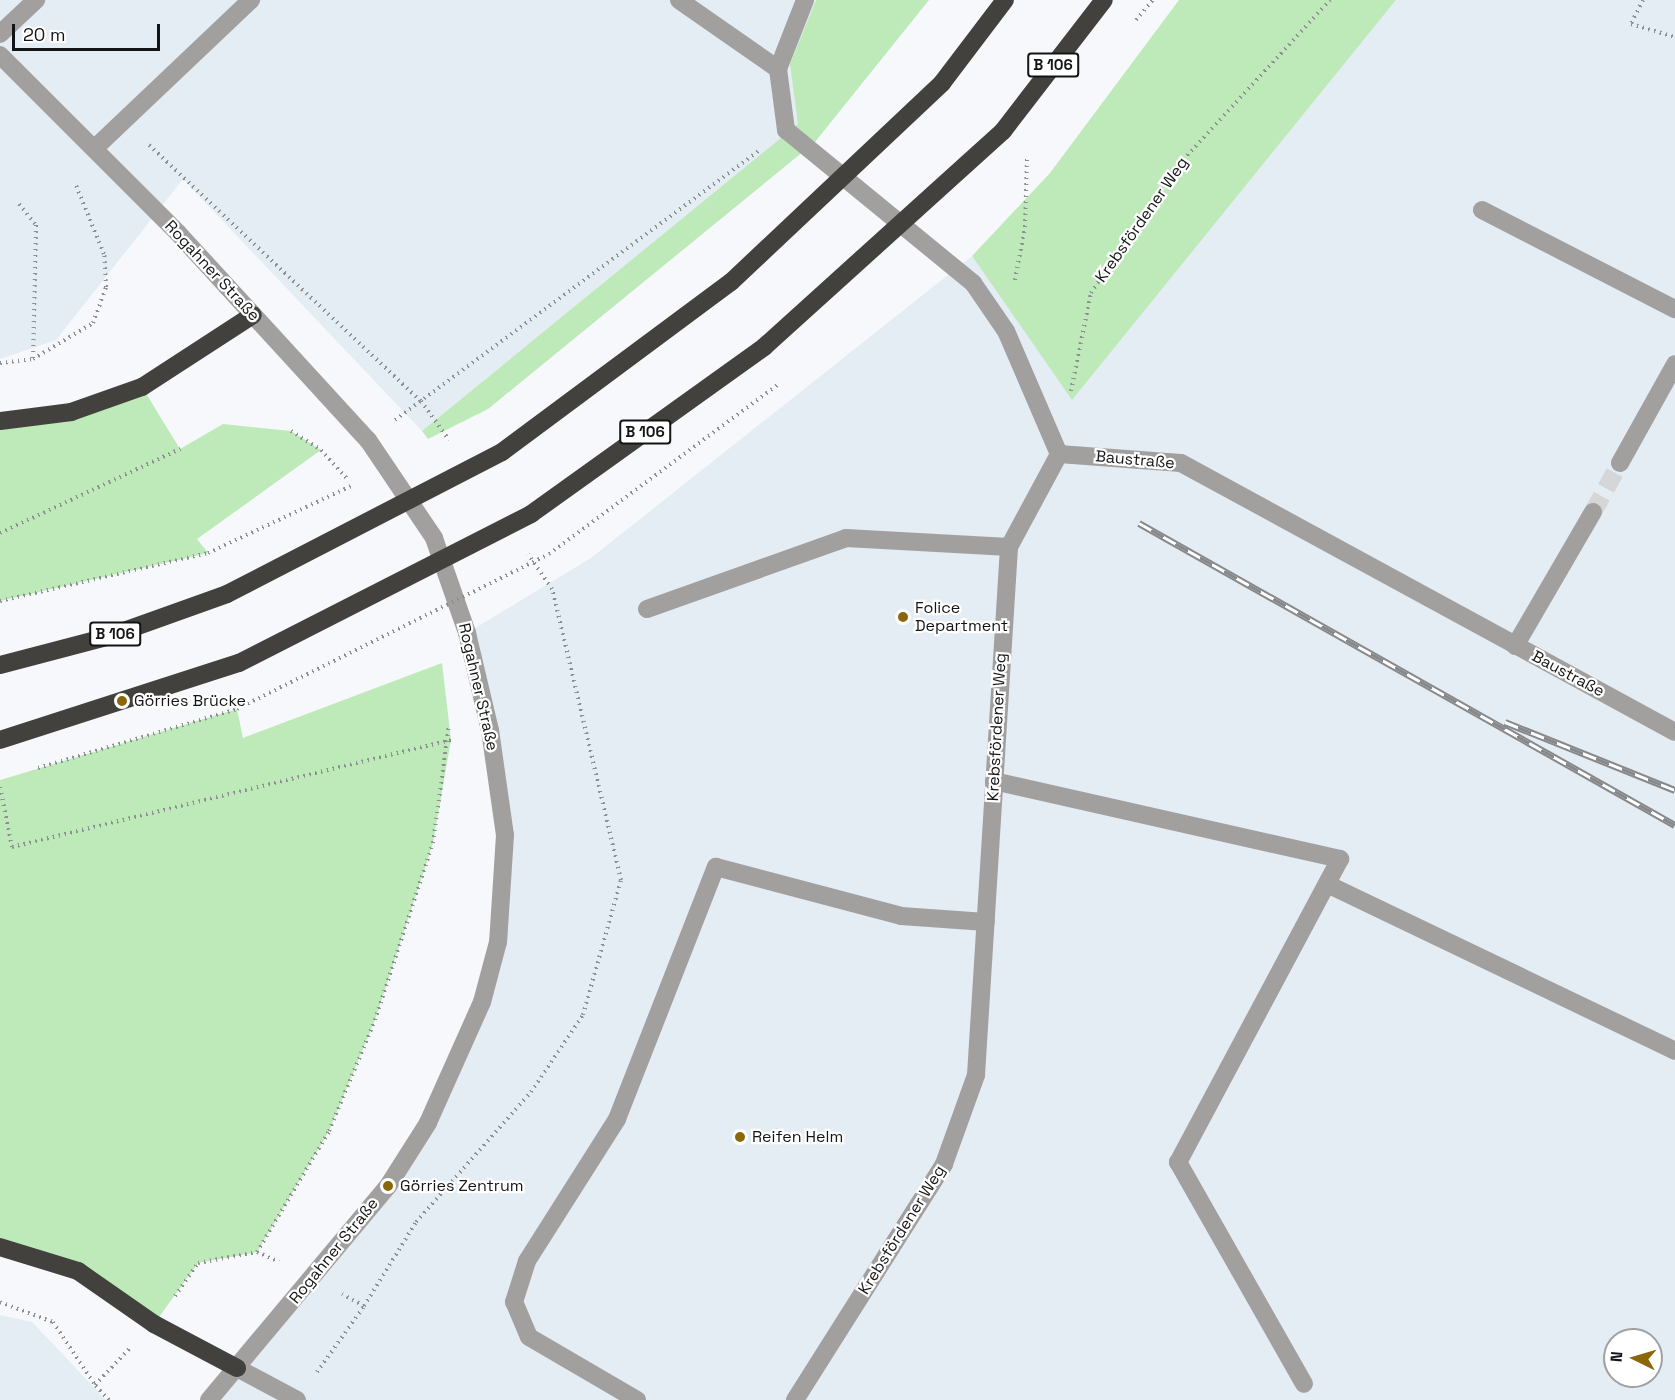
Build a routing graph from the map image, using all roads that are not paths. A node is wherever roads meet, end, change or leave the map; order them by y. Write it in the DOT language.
graph roads {
  1 [pos="36,0"];
  2 [pos="251,0"];
  3 [pos="679,0"];
  4 [pos="805,0"];
  5 [pos="1005,0"];
  6 [pos="1104,0"];
  7 [pos="0,34"];
  8 [pos="0,55"];
  9 [pos="778,69"];
  10 [pos="96,147"];
  11 [pos="1482,210"];
  12 [pos="1675,309"];
  13 [pos="253,315"];
  14 [pos="1675,364"];
  15 [pos="0,421"];
  16 [pos="1059,454"];
  17 [pos="1620,464"];
  18 [pos="1593,512"];
  19 [pos="1008,547"];
  20 [pos="647,609"];
  21 [pos="1515,646"];
  22 [pos="0,665"];
  23 [pos="1675,732"];
  24 [pos="0,740"];
  25 [pos="994,781"];
  26 [pos="1327,884"];
  27 [pos="987,922"];
  28 [pos="1675,1051"];
  29 [pos="0,1247"];
  30 [pos="237,1368"];
  31 [pos="1304,1384"];
  32 [pos="209,1400"];
  33 [pos="297,1400"];
  34 [pos="638,1400"];
  35 [pos="795,1400"];
  1 -- 7 [label="street"];
  2 -- 10 [label="street"];
  3 -- 9 [label="street"];
  4 -- 9 [label="street"];
  5 -- 22 [label="highway, B 106, bridge"];
  6 -- 24 [label="highway, B 106, bridge"];
  8 -- 10 [label="street, Rogahner Straße"];
  9 -- 16 [label="street"];
  10 -- 13 [label="street, Rogahner Straße"];
  11 -- 12 [label="street"];
  13 -- 15 [label="highway"];
  13 -- 30 [label="street, Rogahner Straße"];
  14 -- 17 [label="street"];
  16 -- 19 [label="street, Krebsfördener Weg"];
  16 -- 21 [label="street, Baustraße"];
  18 -- 21 [label="street"];
  19 -- 20 [label="street"];
  19 -- 25 [label="street, Krebsfördener Weg"];
  21 -- 23 [label="street, Baustraße"];
  25 -- 26 [label="street"];
  25 -- 27 [label="street, Krebsfördener Weg"];
  26 -- 28 [label="street"];
  26 -- 31 [label="street"];
  27 -- 34 [label="street"];
  27 -- 35 [label="street, Krebsfördener Weg"];
  29 -- 30 [label="highway"];
  30 -- 32 [label="street, Rogahner Straße"];
  30 -- 33 [label="street"];
}
